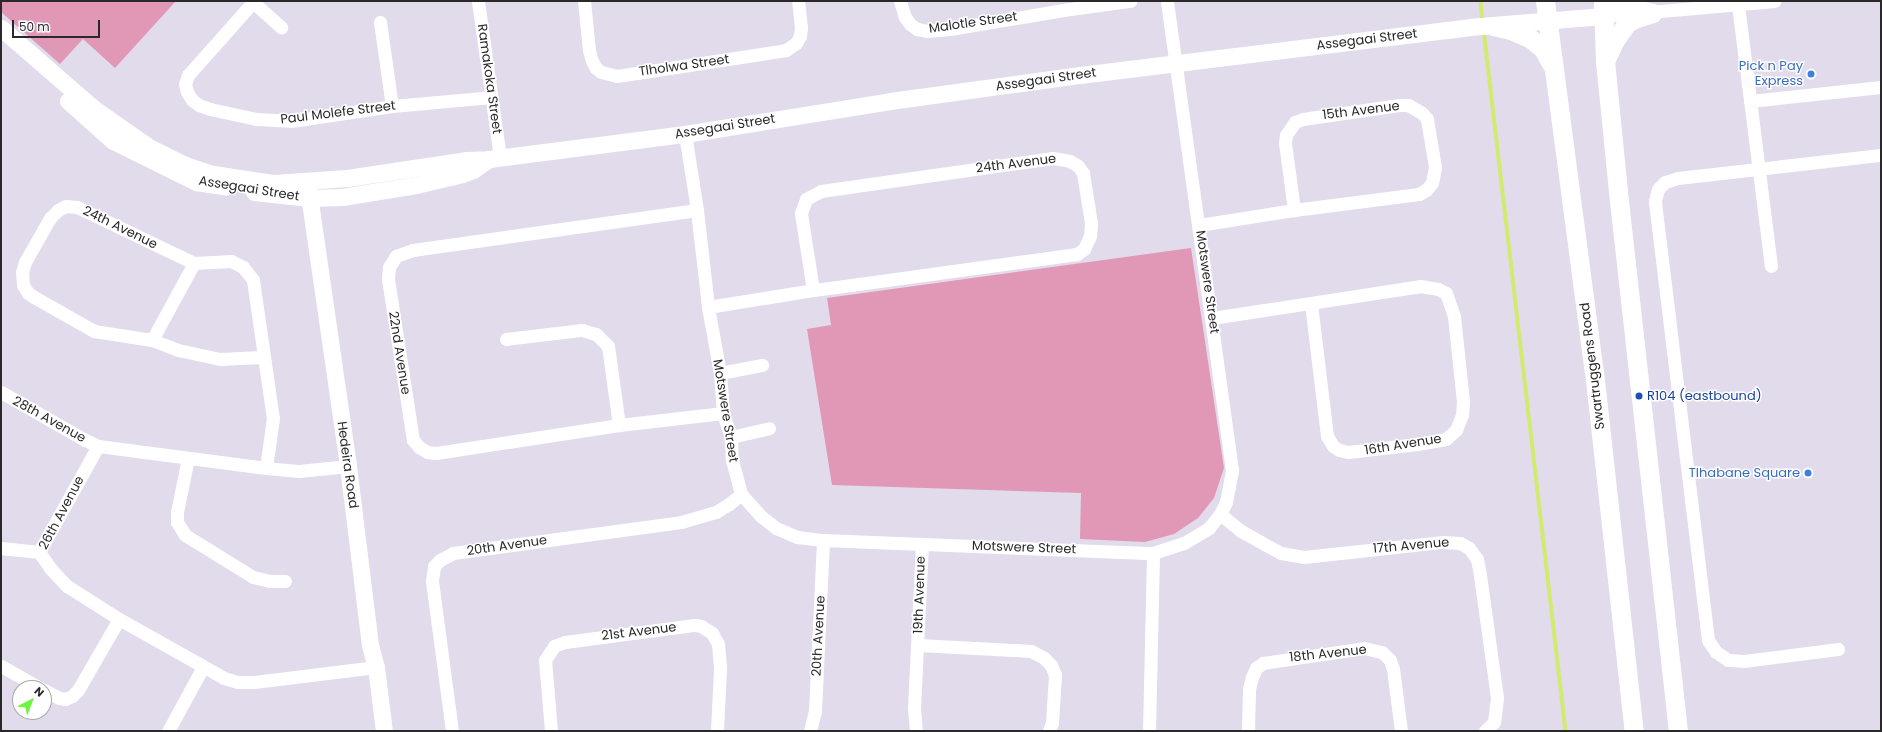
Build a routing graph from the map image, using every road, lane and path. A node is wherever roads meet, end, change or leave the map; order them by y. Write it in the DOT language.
graph roads {
  1 [pos="478,1"];
  2 [pos="584,1"];
  3 [pos="798,1"];
  4 [pos="900,1"];
  5 [pos="1130,1"];
  6 [pos="1167,1"];
  7 [pos="1545,1"];
  8 [pos="1619,1"];
  9 [pos="1774,1"];
  10 [pos="253,2"];
  11 [pos="1062,5"];
  12 [pos="1738,5"];
  13 [pos="1603,8"];
  14 [pos="1652,13"];
  15 [pos="380,22"];
  16 [pos="1547,22"];
  17 [pos="1493,26"];
  18 [pos="281,27"];
  19 [pos="1,28"];
  20 [pos="1,43"];
  21 [pos="1605,61"];
  22 [pos="1176,64"];
  23 [pos="1556,78"];
  24 [pos="1881,87"];
  25 [pos="492,97"];
  26 [pos="1750,101"];
  27 [pos="392,106"];
  28 [pos="685,134"];
  29 [pos="1881,155"];
  30 [pos="495,158"];
  31 [pos="1759,169"];
  32 [pos="307,181"];
  33 [pos="310,198"];
  34 [pos="697,210"];
  35 [pos="1294,210"];
  36 [pos="1199,225"];
  37 [pos="194,263"];
  38 [pos="1771,266"];
  39 [pos="812,290"];
  40 [pos="1311,304"];
  41 [pos="708,307"];
  42 [pos="1212,318"];
  43 [pos="506,339"];
  44 [pos="152,340"];
  45 [pos="263,357"];
  46 [pos="762,365"];
  47 [pos="720,373"];
  48 [pos="1,392"];
  49 [pos="723,413"];
  50 [pos="619,425"];
  51 [pos="770,428"];
  52 [pos="731,437"];
  53 [pos="98,446"];
  54 [pos="188,458"];
  55 [pos="348,466"];
  56 [pos="266,468"];
  57 [pos="741,494"];
  58 [pos="1220,514"];
  59 [pos="824,540"];
  60 [pos="922,544"];
  61 [pos="1,548"];
  62 [pos="39,552"];
  63 [pos="1153,553"];
  64 [pos="285,580"];
  65 [pos="119,619"];
  66 [pos="918,645"];
  67 [pos="1838,649"];
  68 [pos="1,666"];
  69 [pos="202,667"];
  70 [pos="376,668"];
  71 [pos="26,680"];
  72 [pos="52,694"];
  73 [pos="168,731"];
  74 [pos="384,731"];
  75 [pos="452,731"];
  76 [pos="551,731"];
  77 [pos="717,731"];
  78 [pos="810,731"];
  79 [pos="916,731"];
  80 [pos="1049,731"];
  81 [pos="1149,731"];
  82 [pos="1248,731"];
  83 [pos="1401,731"];
  84 [pos="1485,731"];
  85 [pos="1634,731"];
  86 [pos="1678,731"];
  1 -- 25 [label="street, Ramakoka Street"];
  2 -- 3 [label="street, Tlholwa Street"];
  4 -- 11 [label="street, Malotle Street"];
  5 -- 11 [label="street, Malotle Street"];
  6 -- 22 [label="street"];
  7 -- 16 [label="main road, Swartruggens Road"];
  8 -- 14 [label="main road"];
  9 -- 12 [label="street"];
  10 -- 18 [label="street, Paul Molefe Street"];
  10 -- 27 [label="street, Paul Molefe Street"];
  12 -- 14 [label="street"];
  12 -- 26 [label="street"];
  13 -- 14 [label="street"];
  13 -- 16 [label="street, Assegaai Street"];
  13 -- 21 [label="main road"];
  14 -- 21 [label="main road"];
  15 -- 27 [label="street"];
  16 -- 17 [label="street, Assegaai Street"];
  16 -- 23 [label="main road, Swartruggens Road"];
  17 -- 22 [label="street, Assegaai Street"];
  17 -- 23 [label="main road"];
  19 -- 32 [label="street, Assegaai Street"];
  20 -- 33 [label="street, Assegaai Street"];
  21 -- 86 [label="main road"];
  22 -- 28 [label="street, Assegaai Street"];
  22 -- 36 [label="street, Motswere Street"];
  23 -- 85 [label="main road, Swartruggens Road"];
  24 -- 26 [label="street"];
  25 -- 27 [label="street, Paul Molefe Street"];
  25 -- 30 [label="street, Ramakoka Street"];
  26 -- 31 [label="street"];
  28 -- 30 [label="street, Assegaai Street"];
  28 -- 34 [label="street, Motswere Street"];
  29 -- 31 [label="street"];
  30 -- 32 [label="street, Assegaai Street"];
  30 -- 33 [label="street, Assegaai Street"];
  31 -- 38 [label="street"];
  31 -- 67 [label="street"];
  32 -- 33 [label="street, Hedeira Road"];
  33 -- 55 [label="street, Hedeira Road"];
  34 -- 41 [label="street, Motswere Street"];
  34 -- 50 [label="street, 22nd Avenue"];
  35 -- 35 [label="street, 15th Avenue"];
  35 -- 36 [label="street, 15th Avenue"];
  36 -- 42 [label="street, Motswere Street"];
  37 -- 44 [label="street"];
  37 -- 44 [label="street, 24th Avenue"];
  37 -- 45 [label="street"];
  39 -- 39 [label="street, 24th Avenue"];
  39 -- 41 [label="street, 24th Avenue"];
  40 -- 40 [label="street, 16th Avenue"];
  40 -- 42 [label="street, 16th Avenue"];
  41 -- 47 [label="street, Motswere Street"];
  42 -- 58 [label="street, Motswere Street"];
  43 -- 50 [label="street"];
  44 -- 45 [label="street, 24th Avenue"];
  45 -- 56 [label="street"];
  46 -- 47 [label="street"];
  47 -- 49 [label="street, Motswere Street"];
  48 -- 53 [label="street, 28th Avenue"];
  49 -- 50 [label="street, 22nd Avenue"];
  49 -- 52 [label="street, Motswere Street"];
  51 -- 52 [label="street"];
  52 -- 57 [label="street, Motswere Street"];
  53 -- 54 [label="street"];
  53 -- 62 [label="street, 26th Avenue"];
  54 -- 56 [label="street"];
  54 -- 64 [label="street"];
  55 -- 56 [label="street"];
  55 -- 70 [label="street, Hedeira Road"];
  57 -- 59 [label="street, Motswere Street"];
  57 -- 75 [label="street, 20th Avenue"];
  58 -- 63 [label="street, Motswere Street"];
  58 -- 84 [label="street, 17th Avenue"];
  59 -- 60 [label="street, Motswere Street"];
  59 -- 78 [label="street, 20th Avenue"];
  60 -- 63 [label="street, Motswere Street"];
  60 -- 66 [label="street, 19th Avenue"];
  61 -- 62 [label="street"];
  62 -- 65 [label="street, 26th Avenue"];
  63 -- 81 [label="street"];
  65 -- 69 [label="street, 26th Avenue"];
  65 -- 72 [label="street"];
  66 -- 79 [label="street, 19th Avenue"];
  66 -- 80 [label="street"];
  68 -- 71 [label="street"];
  69 -- 70 [label="street, 26th Avenue"];
  69 -- 73 [label="street"];
  70 -- 74 [label="street, Hedeira Road"];
  76 -- 77 [label="street, 21st Avenue"];
  82 -- 83 [label="street, 18th Avenue"];
}
